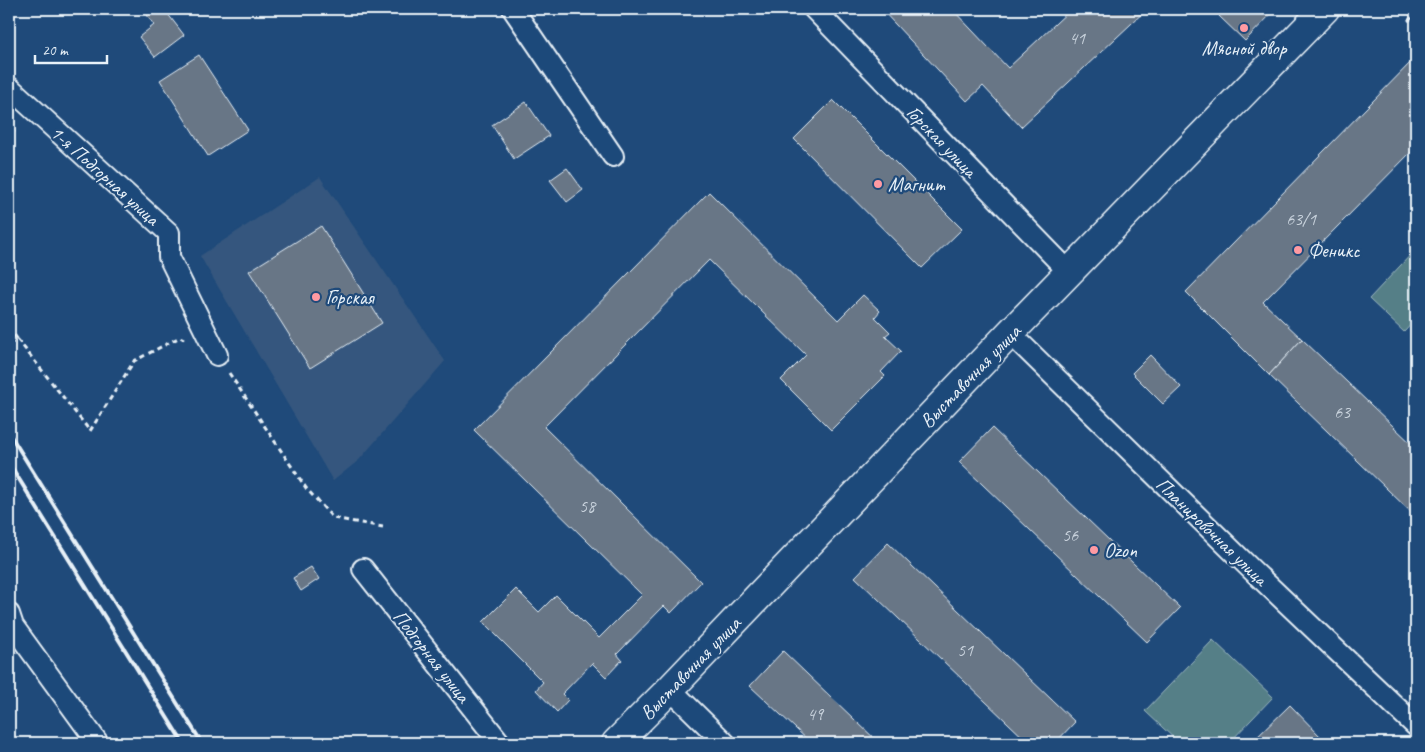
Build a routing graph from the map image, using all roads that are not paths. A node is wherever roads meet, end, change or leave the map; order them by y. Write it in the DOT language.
graph roads {
  1 [pos="513,9"];
  2 [pos="814,9"];
  3 [pos="1325,9"];
  4 [pos="9,87"];
  5 [pos="613,156"];
  6 [pos="1070,273"];
  7 [pos="1010,334"];
  8 [pos="217,355"];
  9 [pos="363,569"];
  10 [pos="9,614"];
  11 [pos="670,689"];
  12 [pos="1416,726"];
  13 [pos="98,743"];
  14 [pos="500,743"];
  15 [pos="616,743"];
  16 [pos="725,743"];
  1 -- 5 [label="street"];
  2 -- 6 [label="street, Горская улица"];
  3 -- 6 [label="street, Выставочная улица"];
  4 -- 8 [label="street, 1-я Подгорная улица"];
  6 -- 7 [label="street, Выставочная улица"];
  7 -- 11 [label="street, Выставочная улица"];
  7 -- 12 [label="street, Планировочная улица"];
  9 -- 14 [label="street, Подгорная улица"];
  10 -- 13 [label="street"];
  11 -- 15 [label="street, Выставочная улица"];
  11 -- 16 [label="street"];
}
